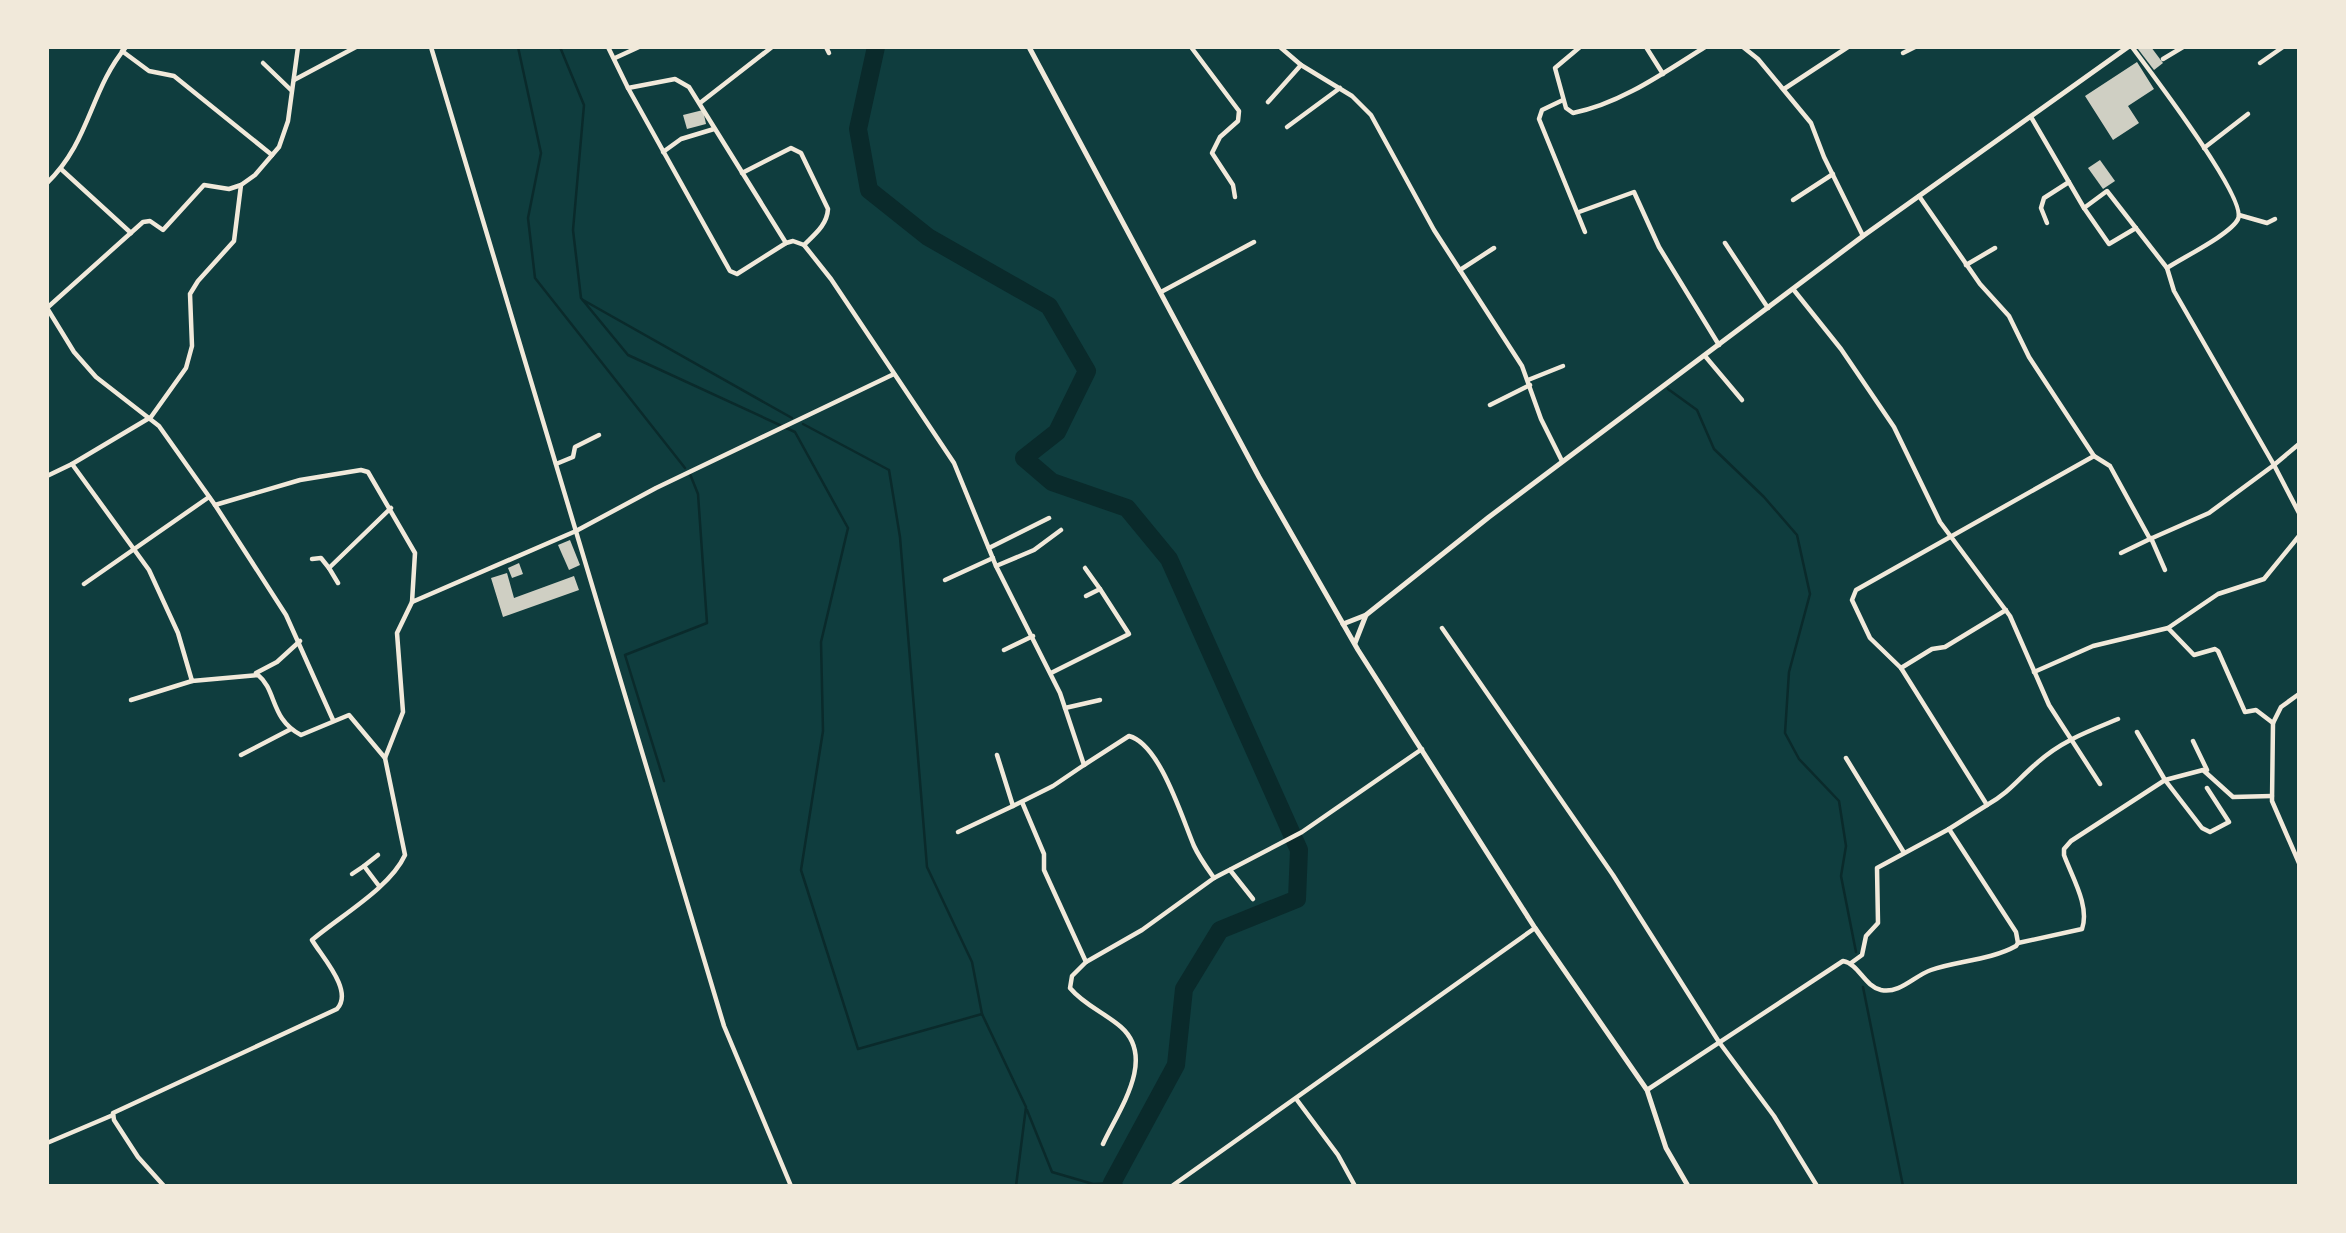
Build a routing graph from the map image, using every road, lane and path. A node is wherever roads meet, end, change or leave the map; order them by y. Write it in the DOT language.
graph roads {
  1 [pos="298,47"];
  2 [pos="356,47"];
  3 [pos="431,47"];
  4 [pos="608,47"];
  5 [pos="639,47"];
  6 [pos="772,47"];
  7 [pos="825,47"];
  8 [pos="1029,47"];
  9 [pos="1191,47"];
  10 [pos="1280,47"];
  11 [pos="1580,47"];
  12 [pos="1646,47"];
  13 [pos="1705,47"];
  14 [pos="1743,47"];
  15 [pos="1848,47"];
  16 [pos="1915,47"];
  17 [pos="2130,47"];
  18 [pos="2183,47"];
  19 [pos="2283,47"];
  20 [pos="124,49"];
  21 [pos="829,53"];
  22 [pos="1903,53"];
  23 [pos="615,58"];
  24 [pos="2163,59"];
  25 [pos="263,62"];
  26 [pos="2260,63"];
  27 [pos="1301,65"];
  28 [pos="1663,74"];
  29 [pos="293,80"];
  30 [pos="628,88"];
  31 [pos="1340,88"];
  32 [pos="1784,89"];
  33 [pos="292,91"];
  34 [pos="1563,100"];
  35 [pos="1268,102"];
  36 [pos="700,103"];
  37 [pos="2248,114"];
  38 [pos="2031,117"];
  39 [pos="1287,127"];
  40 [pos="714,129"];
  41 [pos="2204,148"];
  42 [pos="663,152"];
  43 [pos="272,155"];
  44 [pos="61,169"];
  45 [pos="742,173"];
  46 [pos="1833,174"];
  47 [pos="2069,182"];
  48 [pos="47,183"];
  49 [pos="241,185"];
  50 [pos="1235,197"];
  51 [pos="1919,197"];
  52 [pos="1793,201"];
  53 [pos="2084,208"];
  54 [pos="1578,212"];
  55 [pos="2239,215"];
  56 [pos="2275,219"];
  57 [pos="2047,223"];
  58 [pos="2136,228"];
  59 [pos="1585,232"];
  60 [pos="131,233"];
  61 [pos="1863,236"];
  62 [pos="1254,242"];
  63 [pos="786,243"];
  64 [pos="1725,243"];
  65 [pos="804,245"];
  66 [pos="1494,248"];
  67 [pos="1995,248"];
  68 [pos="1966,265"];
  69 [pos="2167,268"];
  70 [pos="1460,270"];
  71 [pos="1793,289"];
  72 [pos="1161,292"];
  73 [pos="47,308"];
  74 [pos="1768,308"];
  75 [pos="1719,345"];
  76 [pos="1704,356"];
  77 [pos="1563,366"];
  78 [pos="894,374"];
  79 [pos="1529,382"];
  80 [pos="1742,400"];
  81 [pos="1490,405"];
  82 [pos="150,417"];
  83 [pos="599,435"];
  84 [pos="2299,444"];
  85 [pos="2094,456"];
  86 [pos="1562,461"];
  87 [pos="72,464"];
  88 [pos="556,464"];
  89 [pos="2274,465"];
  90 [pos="47,476"];
  91 [pos="209,497"];
  92 [pos="215,505"];
  93 [pos="391,508"];
  94 [pos="2299,513"];
  95 [pos="1049,518"];
  96 [pos="1061,530"];
  97 [pos="576,531"];
  98 [pos="1950,535"];
  99 [pos="2299,536"];
  100 [pos="2151,538"];
  101 [pos="989,548"];
  102 [pos="133,549"];
  103 [pos="2120,552"];
  104 [pos="993,558"];
  105 [pos="313,559"];
  106 [pos="996,566"];
  107 [pos="329,568"];
  108 [pos="1085,568"];
  109 [pos="2165,570"];
  110 [pos="946,580"];
  111 [pos="338,583"];
  112 [pos="84,584"];
  113 [pos="1100,589"];
  114 [pos="1086,596"];
  115 [pos="412,602"];
  116 [pos="2006,610"];
  117 [pos="1366,615"];
  118 [pos="1343,624"];
  119 [pos="1442,628"];
  120 [pos="2168,628"];
  121 [pos="1033,636"];
  122 [pos="300,641"];
  123 [pos="1355,643"];
  124 [pos="1004,650"];
  125 [pos="1901,668"];
  126 [pos="2034,672"];
  127 [pos="1051,673"];
  128 [pos="254,674"];
  129 [pos="192,681"];
  130 [pos="2299,694"];
  131 [pos="1100,699"];
  132 [pos="131,700"];
  133 [pos="1065,708"];
  134 [pos="2118,719"];
  135 [pos="333,720"];
  136 [pos="2273,723"];
  137 [pos="291,729"];
  138 [pos="2137,732"];
  139 [pos="2069,739"];
  140 [pos="2193,741"];
  141 [pos="1422,749"];
  142 [pos="241,755"];
  143 [pos="997,755"];
  144 [pos="385,758"];
  145 [pos="1846,758"];
  146 [pos="1084,765"];
  147 [pos="2207,771"];
  148 [pos="2165,780"];
  149 [pos="2100,784"];
  150 [pos="2207,788"];
  151 [pos="2272,796"];
  152 [pos="1022,802"];
  153 [pos="1987,805"];
  154 [pos="1013,806"];
  155 [pos="1949,829"];
  156 [pos="958,832"];
  157 [pos="1903,851"];
  158 [pos="378,855"];
  159 [pos="2299,863"];
  160 [pos="363,866"];
  161 [pos="1230,870"];
  162 [pos="352,874"];
  163 [pos="1214,878"];
  164 [pos="379,886"];
  165 [pos="1252,899"];
  166 [pos="1535,928"];
  167 [pos="2018,943"];
  168 [pos="1086,962"];
  169 [pos="1851,963"];
  170 [pos="1719,1042"];
  171 [pos="1647,1090"];
  172 [pos="1297,1100"];
  173 [pos="113,1115"];
  174 [pos="47,1143"];
  175 [pos="1103,1144"];
  176 [pos="164,1186"];
  177 [pos="791,1186"];
  178 [pos="1172,1186"];
  179 [pos="1355,1186"];
  180 [pos="1688,1186"];
  181 [pos="1817,1186"];
  1 -- 29 [label="street"];
  2 -- 29 [label="street"];
  3 -- 88 [label="street"];
  4 -- 23 [label="street"];
  5 -- 23 [label="street"];
  6 -- 36 [label="street"];
  7 -- 21 [label="street"];
  8 -- 72 [label="main road"];
  9 -- 50 [label="street"];
  10 -- 27 [label="street"];
  11 -- 34 [label="street"];
  12 -- 28 [label="street"];
  13 -- 28 [label="street"];
  14 -- 32 [label="street"];
  15 -- 32 [label="street"];
  16 -- 22 [label="street"];
  17 -- 38 [label="main road"];
  17 -- 41 [label="street"];
  18 -- 24 [label="street"];
  19 -- 26 [label="street"];
  20 -- 43 [label="street"];
  20 -- 44 [label="street"];
  23 -- 30 [label="street"];
  25 -- 33 [label="street"];
  27 -- 31 [label="street"];
  27 -- 35 [label="street"];
  28 -- 34 [label="street"];
  29 -- 33 [label="street"];
  30 -- 36 [label="street"];
  30 -- 42 [label="street"];
  31 -- 39 [label="street"];
  31 -- 70 [label="street"];
  32 -- 46 [label="street"];
  33 -- 43 [label="street"];
  34 -- 54 [label="street"];
  36 -- 40 [label="street"];
  37 -- 41 [label="street"];
  38 -- 47 [label="street"];
  38 -- 51 [label="main road"];
  40 -- 42 [label="street"];
  40 -- 45 [label="street"];
  41 -- 55 [label="street"];
  42 -- 63 [label="street"];
  43 -- 49 [label="street"];
  44 -- 48 [label="street"];
  44 -- 60 [label="street"];
  45 -- 63 [label="street"];
  45 -- 65 [label="street"];
  46 -- 52 [label="street"];
  46 -- 61 [label="street"];
  47 -- 53 [label="street"];
  47 -- 57 [label="street"];
  49 -- 60 [label="street"];
  49 -- 82 [label="street"];
  51 -- 61 [label="main road"];
  51 -- 68 [label="street"];
  53 -- 58 [label="street"];
  53 -- 58 [label="street"];
  54 -- 59 [label="street"];
  54 -- 75 [label="street"];
  55 -- 56 [label="street"];
  55 -- 69 [label="street"];
  58 -- 69 [label="street"];
  60 -- 73 [label="street"];
  61 -- 71 [label="main road"];
  62 -- 72 [label="street"];
  63 -- 65 [label="street"];
  64 -- 74 [label="street"];
  65 -- 78 [label="street"];
  66 -- 70 [label="street"];
  67 -- 68 [label="street"];
  68 -- 85 [label="street"];
  69 -- 89 [label="street"];
  70 -- 79 [label="street"];
  71 -- 74 [label="main road"];
  71 -- 98 [label="street"];
  72 -- 118 [label="main road"];
  73 -- 82 [label="street"];
  74 -- 75 [label="main road"];
  75 -- 76 [label="main road"];
  76 -- 80 [label="street"];
  76 -- 86 [label="main road"];
  77 -- 79 [label="street"];
  78 -- 97 [label="street"];
  78 -- 101 [label="street"];
  79 -- 81 [label="street"];
  79 -- 86 [label="street"];
  82 -- 87 [label="street"];
  82 -- 91 [label="street"];
  83 -- 88 [label="street"];
  84 -- 89 [label="street"];
  85 -- 98 [label="street"];
  85 -- 100 [label="street"];
  86 -- 117 [label="main road"];
  87 -- 90 [label="street"];
  87 -- 102 [label="street"];
  88 -- 97 [label="street"];
  89 -- 94 [label="street"];
  89 -- 100 [label="street"];
  91 -- 92 [label="street"];
  91 -- 102 [label="street"];
  92 -- 93 [label="street"];
  92 -- 122 [label="street"];
  93 -- 107 [label="street"];
  93 -- 115 [label="street"];
  95 -- 101 [label="street"];
  96 -- 106 [label="street"];
  97 -- 115 [label="street"];
  97 -- 177 [label="street"];
  98 -- 116 [label="street"];
  98 -- 125 [label="street"];
  99 -- 120 [label="street"];
  100 -- 103 [label="street"];
  100 -- 109 [label="street"];
  101 -- 104 [label="street"];
  102 -- 112 [label="street"];
  102 -- 129 [label="street"];
  104 -- 106 [label="street"];
  104 -- 110 [label="street"];
  105 -- 107 [label="street"];
  106 -- 121 [label="street"];
  107 -- 111 [label="street"];
  108 -- 113 [label="street"];
  113 -- 114 [label="street"];
  113 -- 127 [label="street"];
  115 -- 144 [label="street"];
  116 -- 125 [label="street"];
  116 -- 126 [label="street"];
  117 -- 118 [label="main road"];
  117 -- 123 [label="main road"];
  118 -- 123 [label="main road"];
  119 -- 170 [label="street"];
  120 -- 126 [label="street"];
  120 -- 136 [label="street"];
  121 -- 124 [label="street"];
  121 -- 127 [label="street"];
  122 -- 128 [label="street"];
  122 -- 135 [label="street"];
  123 -- 141 [label="main road"];
  125 -- 153 [label="street"];
  126 -- 139 [label="street"];
  127 -- 133 [label="street"];
  128 -- 129 [label="street"];
  128 -- 137 [label="street"];
  129 -- 132 [label="street"];
  130 -- 136 [label="street"];
  131 -- 133 [label="street"];
  133 -- 146 [label="street"];
  134 -- 139 [label="street"];
  135 -- 137 [label="street"];
  135 -- 144 [label="street"];
  136 -- 151 [label="street"];
  137 -- 142 [label="street"];
  138 -- 148 [label="street"];
  139 -- 149 [label="street"];
  139 -- 153 [label="street"];
  140 -- 147 [label="street"];
  141 -- 161 [label="street"];
  141 -- 166 [label="main road"];
  143 -- 154 [label="street"];
  144 -- 164 [label="street"];
  145 -- 157 [label="street"];
  146 -- 152 [label="street"];
  146 -- 163 [label="street"];
  147 -- 148 [label="street"];
  147 -- 151 [label="street"];
  148 -- 150 [label="street"];
  148 -- 167 [label="street"];
  151 -- 159 [label="street"];
  152 -- 154 [label="street"];
  152 -- 168 [label="street"];
  153 -- 155 [label="street"];
  154 -- 156 [label="street"];
  155 -- 157 [label="street"];
  155 -- 167 [label="street"];
  157 -- 169 [label="street"];
  158 -- 160 [label="street"];
  160 -- 162 [label="street"];
  160 -- 164 [label="street"];
  161 -- 163 [label="street"];
  161 -- 165 [label="street"];
  163 -- 168 [label="street"];
  164 -- 173 [label="street"];
  166 -- 171 [label="main road"];
  166 -- 172 [label="street"];
  167 -- 169 [label="street"];
  168 -- 175 [label="street"];
  169 -- 170 [label="street"];
  170 -- 171 [label="street"];
  170 -- 181 [label="street"];
  171 -- 180 [label="main road"];
  172 -- 178 [label="street"];
  172 -- 179 [label="street"];
  173 -- 174 [label="street"];
  173 -- 176 [label="street"];
}
